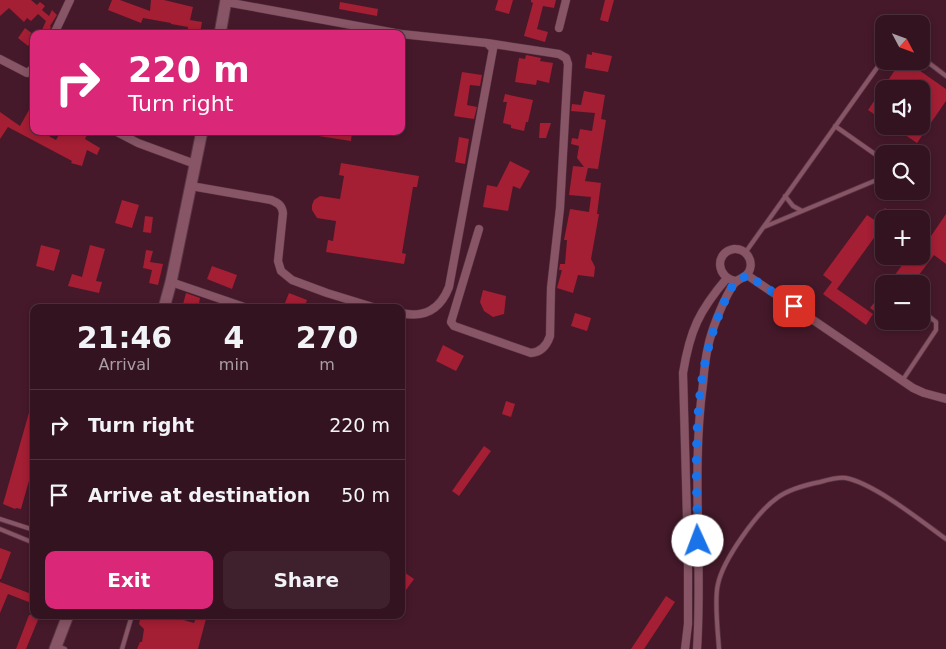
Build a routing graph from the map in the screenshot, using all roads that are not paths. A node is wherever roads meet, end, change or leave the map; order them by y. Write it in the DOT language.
graph roads {
  1 [pos="70,0"];
  2 [pos="566,0"];
  3 [pos="226,1"];
  4 [pos="559,28"];
  5 [pos="56,30"];
  6 [pos="221,30"];
  7 [pos="380,30"];
  8 [pos="405,34"];
  9 [pos="487,43"];
  10 [pos="0,61"];
  11 [pos="930,64"];
  12 [pos="30,70"];
  13 [pos="875,70"];
  14 [pos="946,76"];
  15 [pos="835,126"];
  16 [pos="123,135"];
  17 [pos="201,135"];
  18 [pos="875,154"];
  19 [pos="195,164"];
  20 [pos="875,181"];
  21 [pos="191,186"];
  22 [pos="785,196"];
  23 [pos="802,211"];
  24 [pos="479,228"];
  25 [pos="762,228"];
  26 [pos="745,253"];
  27 [pos="747,275"];
  28 [pos="727,278"];
  29 [pos="737,281"];
  30 [pos="171,282"];
  31 [pos="165,304"];
  32 [pos="235,304"];
  33 [pos="363,304"];
  34 [pos="405,314"];
  35 [pos="930,317"];
  36 [pos="902,381"];
  37 [pos="946,398"];
  38 [pos="0,520"];
  39 [pos="0,529"];
  40 [pos="30,529"];
  41 [pos="946,539"];
  42 [pos="30,541"];
  43 [pos="67,619"];
  44 [pos="131,619"];
  45 [pos="59,648"];
  46 [pos="122,649"];
  47 [pos="685,649"];
  48 [pos="696,649"];
  49 [pos="719,649"];
  1 -- 5 [label="street"];
  2 -- 4 [label="street"];
  3 -- 6 [label="street"];
  3 -- 7 [label="street"];
  8 -- 9 [label="street"];
  9 -- 24 [label="street"];
  9 -- 34 [label="street"];
  10 -- 12 [label="street"];
  11 -- 14 [label="lane"];
  13 -- 15 [label="lane"];
  15 -- 18 [label="lane"];
  15 -- 22 [label="lane"];
  16 -- 19 [label="street"];
  17 -- 19 [label="street"];
  19 -- 21 [label="street"];
  20 -- 23 [label="lane"];
  21 -- 30 [label="street"];
  21 -- 33 [label="street"];
  22 -- 23 [label="lane"];
  22 -- 25 [label="lane"];
  23 -- 25 [label="lane"];
  25 -- 26 [label="lane"];
  26 -- 27 [label="street"];
  26 -- 28 [label="street"];
  27 -- 29 [label="street"];
  27 -- 36 [label="street"];
  28 -- 29 [label="street"];
  28 -- 47 [label="street"];
  29 -- 48 [label="street"];
  30 -- 31 [label="street"];
  30 -- 32 [label="street"];
  35 -- 36 [label="lane"];
  36 -- 37 [label="street"];
  38 -- 40 [label="lane"];
  39 -- 42 [label="lane"];
  41 -- 49 [label="lane"];
  43 -- 45 [label="street"];
  44 -- 46 [label="lane"];
}
